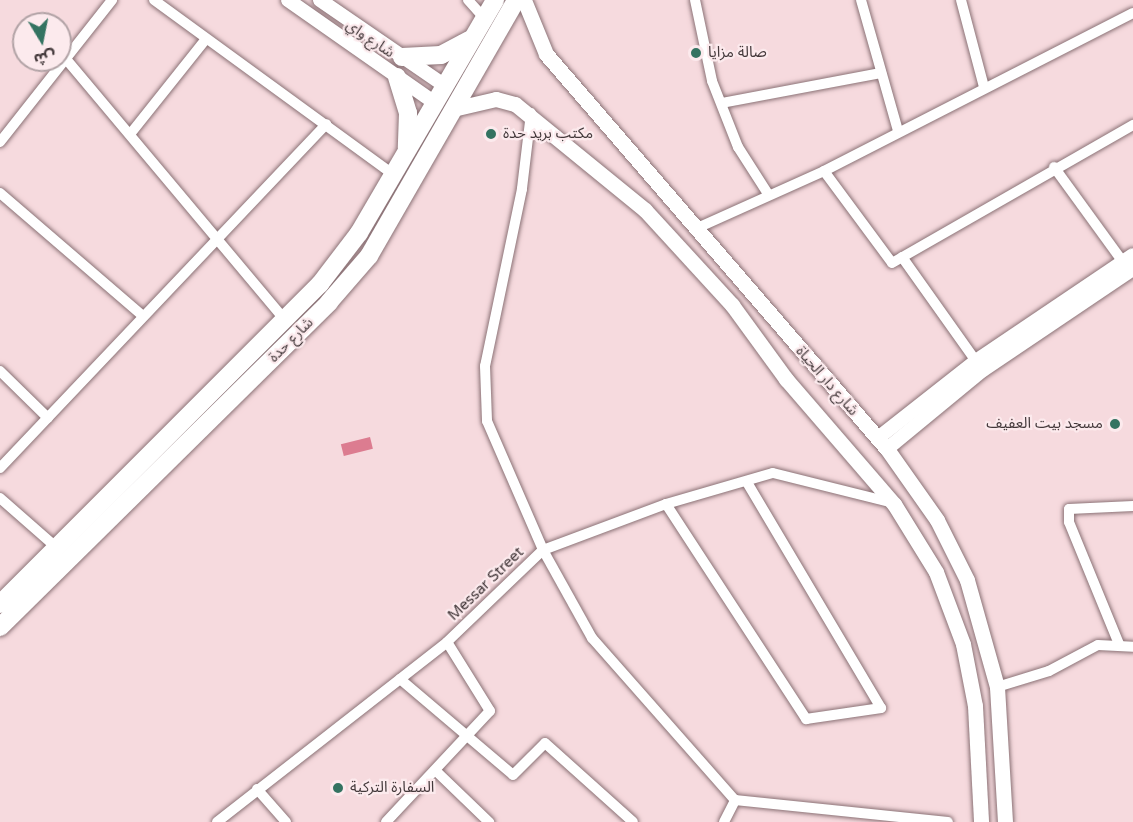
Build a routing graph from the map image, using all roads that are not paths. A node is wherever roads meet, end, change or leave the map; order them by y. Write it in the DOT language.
graph roads {
  1 [pos="112,0"];
  2 [pos="154,0"];
  3 [pos="288,0"];
  4 [pos="320,0"];
  5 [pos="468,0"];
  6 [pos="494,0"];
  7 [pos="516,0"];
  8 [pos="524,0"];
  9 [pos="695,0"];
  10 [pos="861,0"];
  11 [pos="961,0"];
  12 [pos="1133,13"];
  13 [pos="484,18"];
  14 [pos="206,39"];
  15 [pos="470,40"];
  16 [pos="72,51"];
  17 [pos="402,57"];
  18 [pos="72,66"];
  19 [pos="56,72"];
  20 [pos="881,73"];
  21 [pos="397,77"];
  22 [pos="445,86"];
  23 [pos="984,87"];
  24 [pos="435,103"];
  25 [pos="722,103"];
  26 [pos="453,109"];
  27 [pos="531,113"];
  28 [pos="326,124"];
  29 [pos="1133,125"];
  30 [pos="898,131"];
  31 [pos="131,133"];
  32 [pos="0,142"];
  33 [pos="407,151"];
  34 [pos="1054,167"];
  35 [pos="824,171"];
  36 [pos="401,179"];
  37 [pos="0,193"];
  38 [pos="768,194"];
  39 [pos="695,229"];
  40 [pos="218,242"];
  41 [pos="902,257"];
  42 [pos="1130,262"];
  43 [pos="747,291"];
  44 [pos="732,305"];
  45 [pos="142,315"];
  46 [pos="284,319"];
  47 [pos="976,361"];
  48 [pos="0,370"];
  49 [pos="48,418"];
  50 [pos="883,444"];
  51 [pos="0,468"];
  52 [pos="747,482"];
  53 [pos="0,498"];
  54 [pos="666,504"];
  55 [pos="894,504"];
  56 [pos="1133,507"];
  57 [pos="543,550"];
  58 [pos="63,554"];
  59 [pos="967,580"];
  60 [pos="945,590"];
  61 [pos="0,604"];
  62 [pos="0,627"];
  63 [pos="447,642"];
  64 [pos="1119,644"];
  65 [pos="1133,647"];
  66 [pos="400,679"];
  67 [pos="997,687"];
  68 [pos="468,735"];
  69 [pos="436,771"];
  70 [pos="257,789"];
  71 [pos="735,800"];
  72 [pos="897,820"];
  73 [pos="221,821"];
  74 [pos="286,822"];
  75 [pos="386,822"];
  76 [pos="489,822"];
  77 [pos="633,822"];
  78 [pos="724,822"];
  79 [pos="948,822"];
  80 [pos="978,822"];
  81 [pos="1005,822"];
  1 -- 16 [label="street"];
  2 -- 14 [label="street"];
  3 -- 21 [label="street, شارع واي"];
  4 -- 17 [label="street, شارع واي"];
  5 -- 13 [label="street"];
  6 -- 13 [label="main road, شارع حدة"];
  7 -- 26 [label="main road, شارع حدة"];
  8 -- 39 [label="main road, شارع دار الحياة"];
  9 -- 25 [label="street"];
  10 -- 20 [label="street"];
  11 -- 23 [label="street"];
  12 -- 23 [label="street"];
  13 -- 15 [label="main road, شارع حدة"];
  14 -- 28 [label="street"];
  14 -- 31 [label="street"];
  15 -- 17 [label="main road"];
  15 -- 22 [label="main road, شارع حدة"];
  17 -- 22 [label="street, شارع واي"];
  18 -- 31 [label="street"];
  19 -- 32 [label="street"];
  20 -- 25 [label="street"];
  20 -- 30 [label="street"];
  21 -- 24 [label="street, شارع واي"];
  21 -- 33 [label="main road"];
  22 -- 24 [label="main road, شارع حدة"];
  23 -- 30 [label="street"];
  24 -- 33 [label="main road, شارع حدة"];
  25 -- 38 [label="street"];
  26 -- 27 [label="main road, شارع دار الحياة"];
  26 -- 36 [label="main road, شارع حدة"];
  27 -- 44 [label="main road, شارع دار الحياة"];
  27 -- 57 [label="street"];
  28 -- 36 [label="street"];
  28 -- 40 [label="street"];
  29 -- 34 [label="street"];
  30 -- 35 [label="street"];
  31 -- 40 [label="street"];
  33 -- 36 [label="main road, شارع حدة"];
  34 -- 41 [label="street"];
  34 -- 42 [label="street"];
  35 -- 38 [label="street"];
  35 -- 41 [label="street"];
  36 -- 46 [label="main road, شارع حدة"];
  36 -- 58 [label="main road, شارع حدة"];
  37 -- 45 [label="street"];
  38 -- 39 [label="street"];
  39 -- 43 [label="main road, شارع دار الحياة"];
  40 -- 45 [label="street"];
  40 -- 46 [label="street"];
  41 -- 47 [label="street"];
  42 -- 47 [label="street"];
  42 -- 50 [label="street"];
  43 -- 44 [label="main road"];
  43 -- 50 [label="main road, شارع دار الحياة"];
  44 -- 55 [label="main road, شارع دار الحياة"];
  45 -- 49 [label="street"];
  46 -- 58 [label="main road, شارع حدة"];
  47 -- 50 [label="street"];
  48 -- 49 [label="street"];
  49 -- 51 [label="street"];
  50 -- 59 [label="main road, شارع دار الحياة"];
  52 -- 54 [label="street, Messar Street"];
  52 -- 54 [label="street"];
  52 -- 55 [label="street, Messar Street"];
  53 -- 58 [label="street"];
  54 -- 57 [label="street, Messar Street"];
  55 -- 60 [label="main road, شارع دار الحياة"];
  56 -- 64 [label="street"];
  57 -- 63 [label="street, Messar Street"];
  57 -- 71 [label="street"];
  58 -- 61 [label="main road, شارع حدة"];
  58 -- 62 [label="main road, شارع حدة"];
  59 -- 60 [label="main road"];
  59 -- 67 [label="main road, شارع دار الحياة"];
  60 -- 80 [label="main road, شارع دار الحياة"];
  63 -- 66 [label="street, Messar Street"];
  63 -- 68 [label="street"];
  64 -- 65 [label="street"];
  64 -- 67 [label="street"];
  66 -- 68 [label="street"];
  66 -- 70 [label="street, Messar Street"];
  67 -- 81 [label="main road, شارع دار الحياة"];
  68 -- 69 [label="street"];
  68 -- 77 [label="street"];
  69 -- 75 [label="street"];
  69 -- 76 [label="street"];
  70 -- 73 [label="street, Messar Street"];
  70 -- 74 [label="street"];
  71 -- 72 [label="street"];
  71 -- 78 [label="street"];
  72 -- 79 [label="street"];
}
